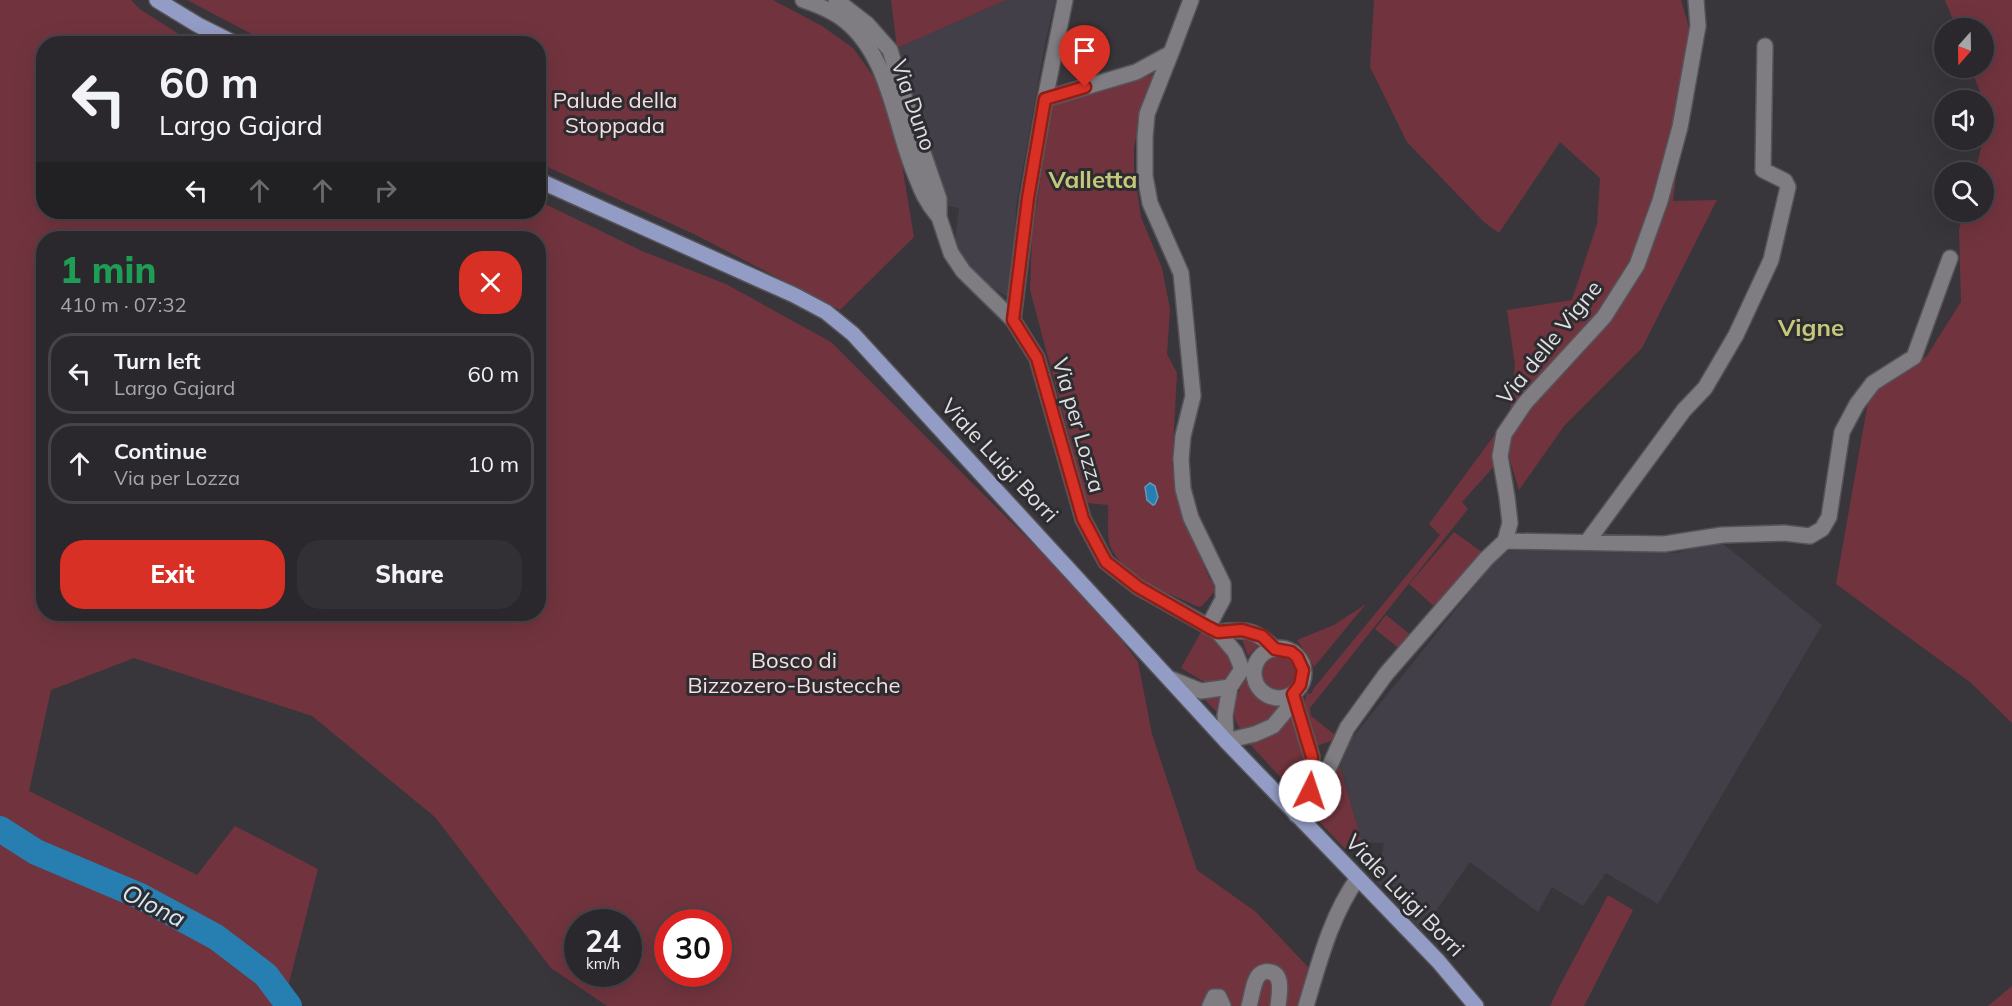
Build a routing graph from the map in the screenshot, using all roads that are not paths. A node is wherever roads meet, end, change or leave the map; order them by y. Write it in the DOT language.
graph roads {
  1 [pos="156,0"];
  2 [pos="804,0"];
  3 [pos="836,0"];
  4 [pos="1065,0"];
  5 [pos="1191,0"];
  6 [pos="1696,0"];
  7 [pos="220,36"];
  8 [pos="1765,46"];
  9 [pos="1171,53"];
  10 [pos="1045,99"];
  11 [pos="546,184"];
  12 [pos="939,217"];
  13 [pos="1950,258"];
  14 [pos="1013,320"];
  15 [pos="1505,541"];
  16 [pos="1587,542"];
  17 [pos="1213,630"];
  18 [pos="1275,649"];
  19 [pos="1248,670"];
  20 [pos="1171,679"];
  21 [pos="1230,687"];
  22 [pos="1294,697"];
  23 [pos="1227,741"];
  24 [pos="1335,752"];
  25 [pos="1312,757"];
  26 [pos="1310,791"];
  27 [pos="1296,815"];
  28 [pos="1358,878"];
  29 [pos="1210,1006"];
  30 [pos="1223,1006"];
  31 [pos="1249,1006"];
  32 [pos="1278,1006"];
  33 [pos="1306,1006"];
  34 [pos="1476,1006"];
  1 -- 7 [label="main road"];
  2 -- 12 [label="street, Via Duno"];
  3 -- 12 [label="street, Via Duno"];
  4 -- 10 [label="street"];
  5 -- 9 [label="street"];
  6 -- 15 [label="street, Via delle Vigne"];
  8 -- 16 [label="street"];
  9 -- 10 [label="street"];
  9 -- 17 [label="street"];
  10 -- 14 [label="street"];
  11 -- 20 [label="main road, Viale Luigi Borri"];
  12 -- 14 [label="street, Via Duno"];
  13 -- 16 [label="street"];
  14 -- 17 [label="street, Via per Lozza"];
  15 -- 16 [label="street"];
  15 -- 24 [label="street"];
  17 -- 18 [label="street"];
  17 -- 19 [label="street, Via per Lozza"];
  18 -- 19 [label="street"];
  18 -- 22 [label="street"];
  19 -- 21 [label="street"];
  19 -- 22 [label="street"];
  20 -- 21 [label="street"];
  20 -- 23 [label="main road, Viale Luigi Borri"];
  21 -- 23 [label="street"];
  22 -- 23 [label="street"];
  22 -- 25 [label="street"];
  23 -- 27 [label="main road, Viale Luigi Borri"];
  24 -- 25 [label="street"];
  24 -- 26 [label="street"];
  25 -- 26 [label="street"];
  26 -- 27 [label="street"];
  27 -- 28 [label="main road, Viale Luigi Borri"];
  28 -- 33 [label="street"];
  28 -- 34 [label="main road, Viale Luigi Borri"];
  29 -- 30 [label="street"];
  31 -- 32 [label="street"];
}
